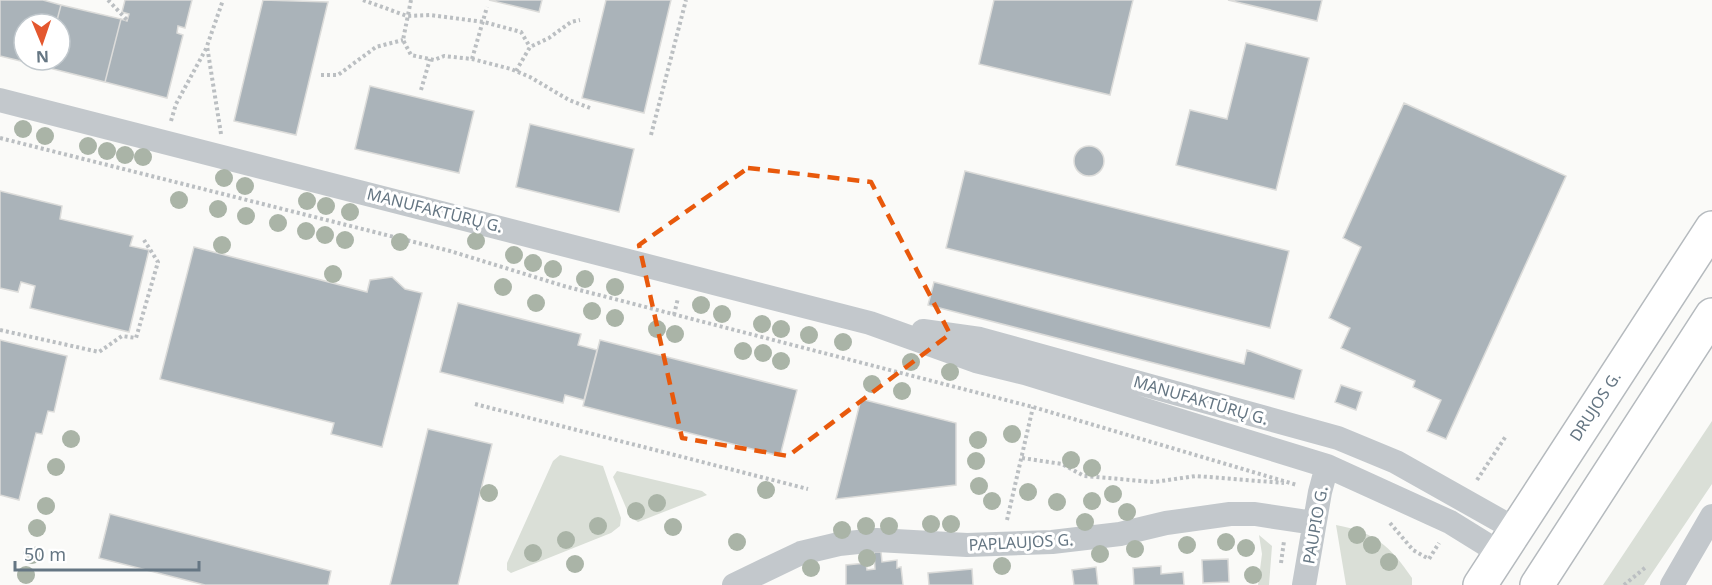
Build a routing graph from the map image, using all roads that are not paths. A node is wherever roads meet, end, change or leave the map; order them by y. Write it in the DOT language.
graph roads {
  1 [pos="0,100"];
  2 [pos="1712,228"];
  3 [pos="1712,315"];
  4 [pos="870,323"];
  5 [pos="1328,466"];
  6 [pos="1314,523"];
  7 [pos="1710,524"];
  8 [pos="1508,541"];
  9 [pos="1542,577"];
  10 [pos="734,585"];
  11 [pos="1304,585"];
  12 [pos="1480,585"];
  13 [pos="1672,585"];
  1 -- 4 [label="street, MANUFAKTŪRŲ G."];
  2 -- 8 [label="main road, DRUJOS G."];
  3 -- 9 [label="main road"];
  4 -- 5 [label="street, MANUFAKTŪRŲ G."];
  4 -- 8 [label="street, MANUFAKTŪRŲ G."];
  5 -- 6 [label="street, PAUPIO G."];
  5 -- 8 [label="street, MANUFAKTŪRŲ G."];
  6 -- 10 [label="street, PAPLAUJOS G."];
  6 -- 11 [label="street, PAUPIO G."];
  7 -- 13 [label="street"];
  8 -- 9 [label="main road"];
  8 -- 12 [label="main road, DRUJOS G."];
}
